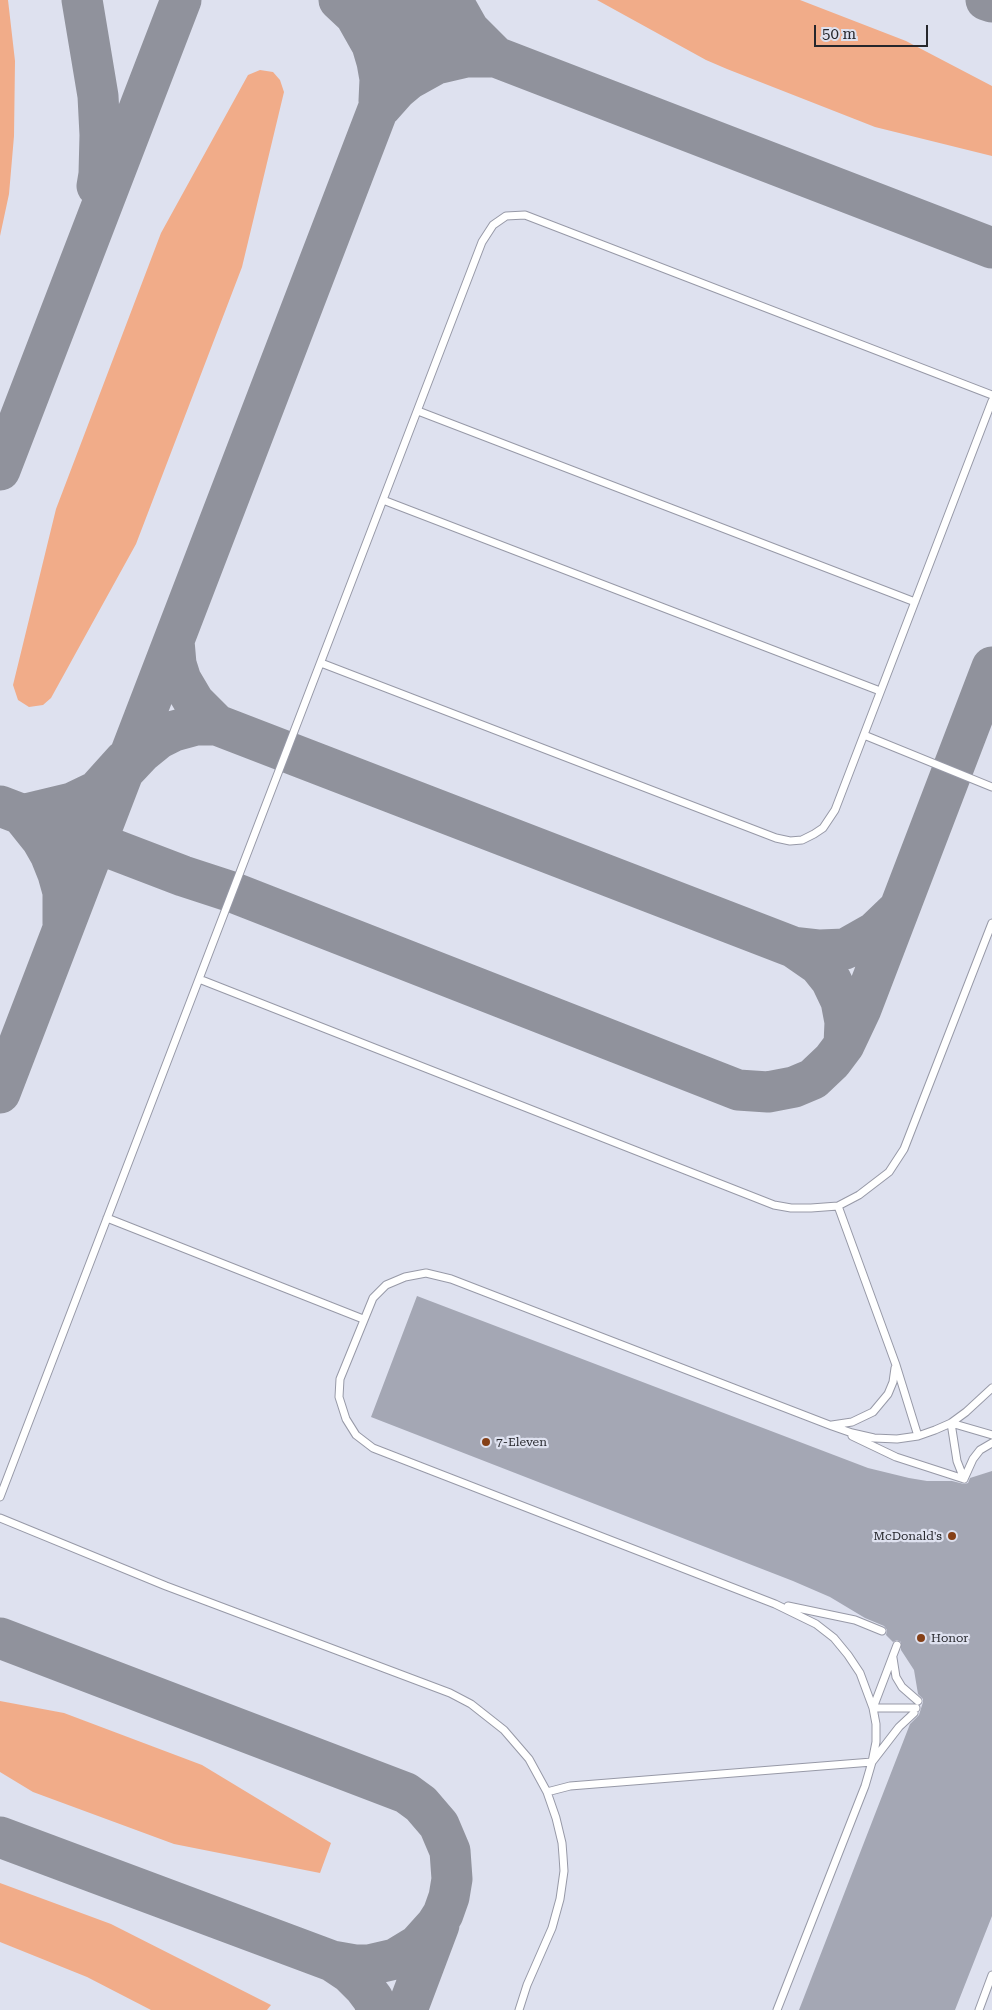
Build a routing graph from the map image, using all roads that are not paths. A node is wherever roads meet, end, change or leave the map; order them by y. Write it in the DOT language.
graph roads {
  1 [pos="992,394"];
  2 [pos="992,401"];
  3 [pos="418,411"];
  4 [pos="383,500"];
  5 [pos="915,602"];
  6 [pos="321,663"];
  7 [pos="880,691"];
  8 [pos="864,735"];
  9 [pos="992,787"];
  10 [pos="992,922"];
  11 [pos="199,979"];
  12 [pos="838,1206"];
  13 [pos="107,1218"];
  14 [pos="363,1319"];
  15 [pos="896,1365"];
  16 [pos="992,1388"];
  17 [pos="951,1423"];
  18 [pos="832,1426"];
  19 [pos="992,1435"];
  20 [pos="918,1436"];
  21 [pos="992,1443"];
  22 [pos="964,1479"];
  23 [pos="0,1497"];
  24 [pos="0,1518"];
  25 [pos="775,1604"];
  26 [pos="882,1631"];
  27 [pos="897,1645"];
  28 [pos="892,1656"];
  29 [pos="916,1707"];
  30 [pos="873,1708"];
  31 [pos="872,1762"];
  32 [pos="547,1792"];
  33 [pos="992,1975"];
  34 [pos="520,2010"];
  35 [pos="777,2010"];
  36 [pos="979,2010"];
  1 -- 3 [label="lane"];
  2 -- 5 [label="lane"];
  3 -- 4 [label="lane"];
  3 -- 5 [label="lane"];
  4 -- 6 [label="lane"];
  4 -- 7 [label="lane"];
  5 -- 7 [label="lane"];
  6 -- 8 [label="lane"];
  6 -- 11 [label="lane"];
  7 -- 8 [label="lane"];
  8 -- 9 [label="lane"];
  10 -- 12 [label="lane"];
  11 -- 12 [label="lane"];
  11 -- 13 [label="lane"];
  12 -- 15 [label="lane"];
  13 -- 14 [label="lane"];
  13 -- 23 [label="lane"];
  14 -- 18 [label="lane"];
  14 -- 25 [label="lane"];
  15 -- 18 [label="lane"];
  15 -- 20 [label="lane"];
  16 -- 17 [label="lane"];
  17 -- 19 [label="lane"];
  17 -- 20 [label="lane"];
  17 -- 22 [label="lane"];
  18 -- 20 [label="lane"];
  18 -- 22 [label="lane"];
  21 -- 22 [label="lane"];
  24 -- 32 [label="lane"];
  25 -- 26 [label="lane"];
  25 -- 30 [label="lane"];
  27 -- 28 [label="lane"];
  28 -- 29 [label="lane"];
  28 -- 30 [label="lane"];
  29 -- 30 [label="lane"];
  29 -- 31 [label="lane"];
  30 -- 31 [label="lane"];
  31 -- 32 [label="lane"];
  31 -- 35 [label="lane"];
  32 -- 34 [label="lane"];
  33 -- 36 [label="lane"];
}
